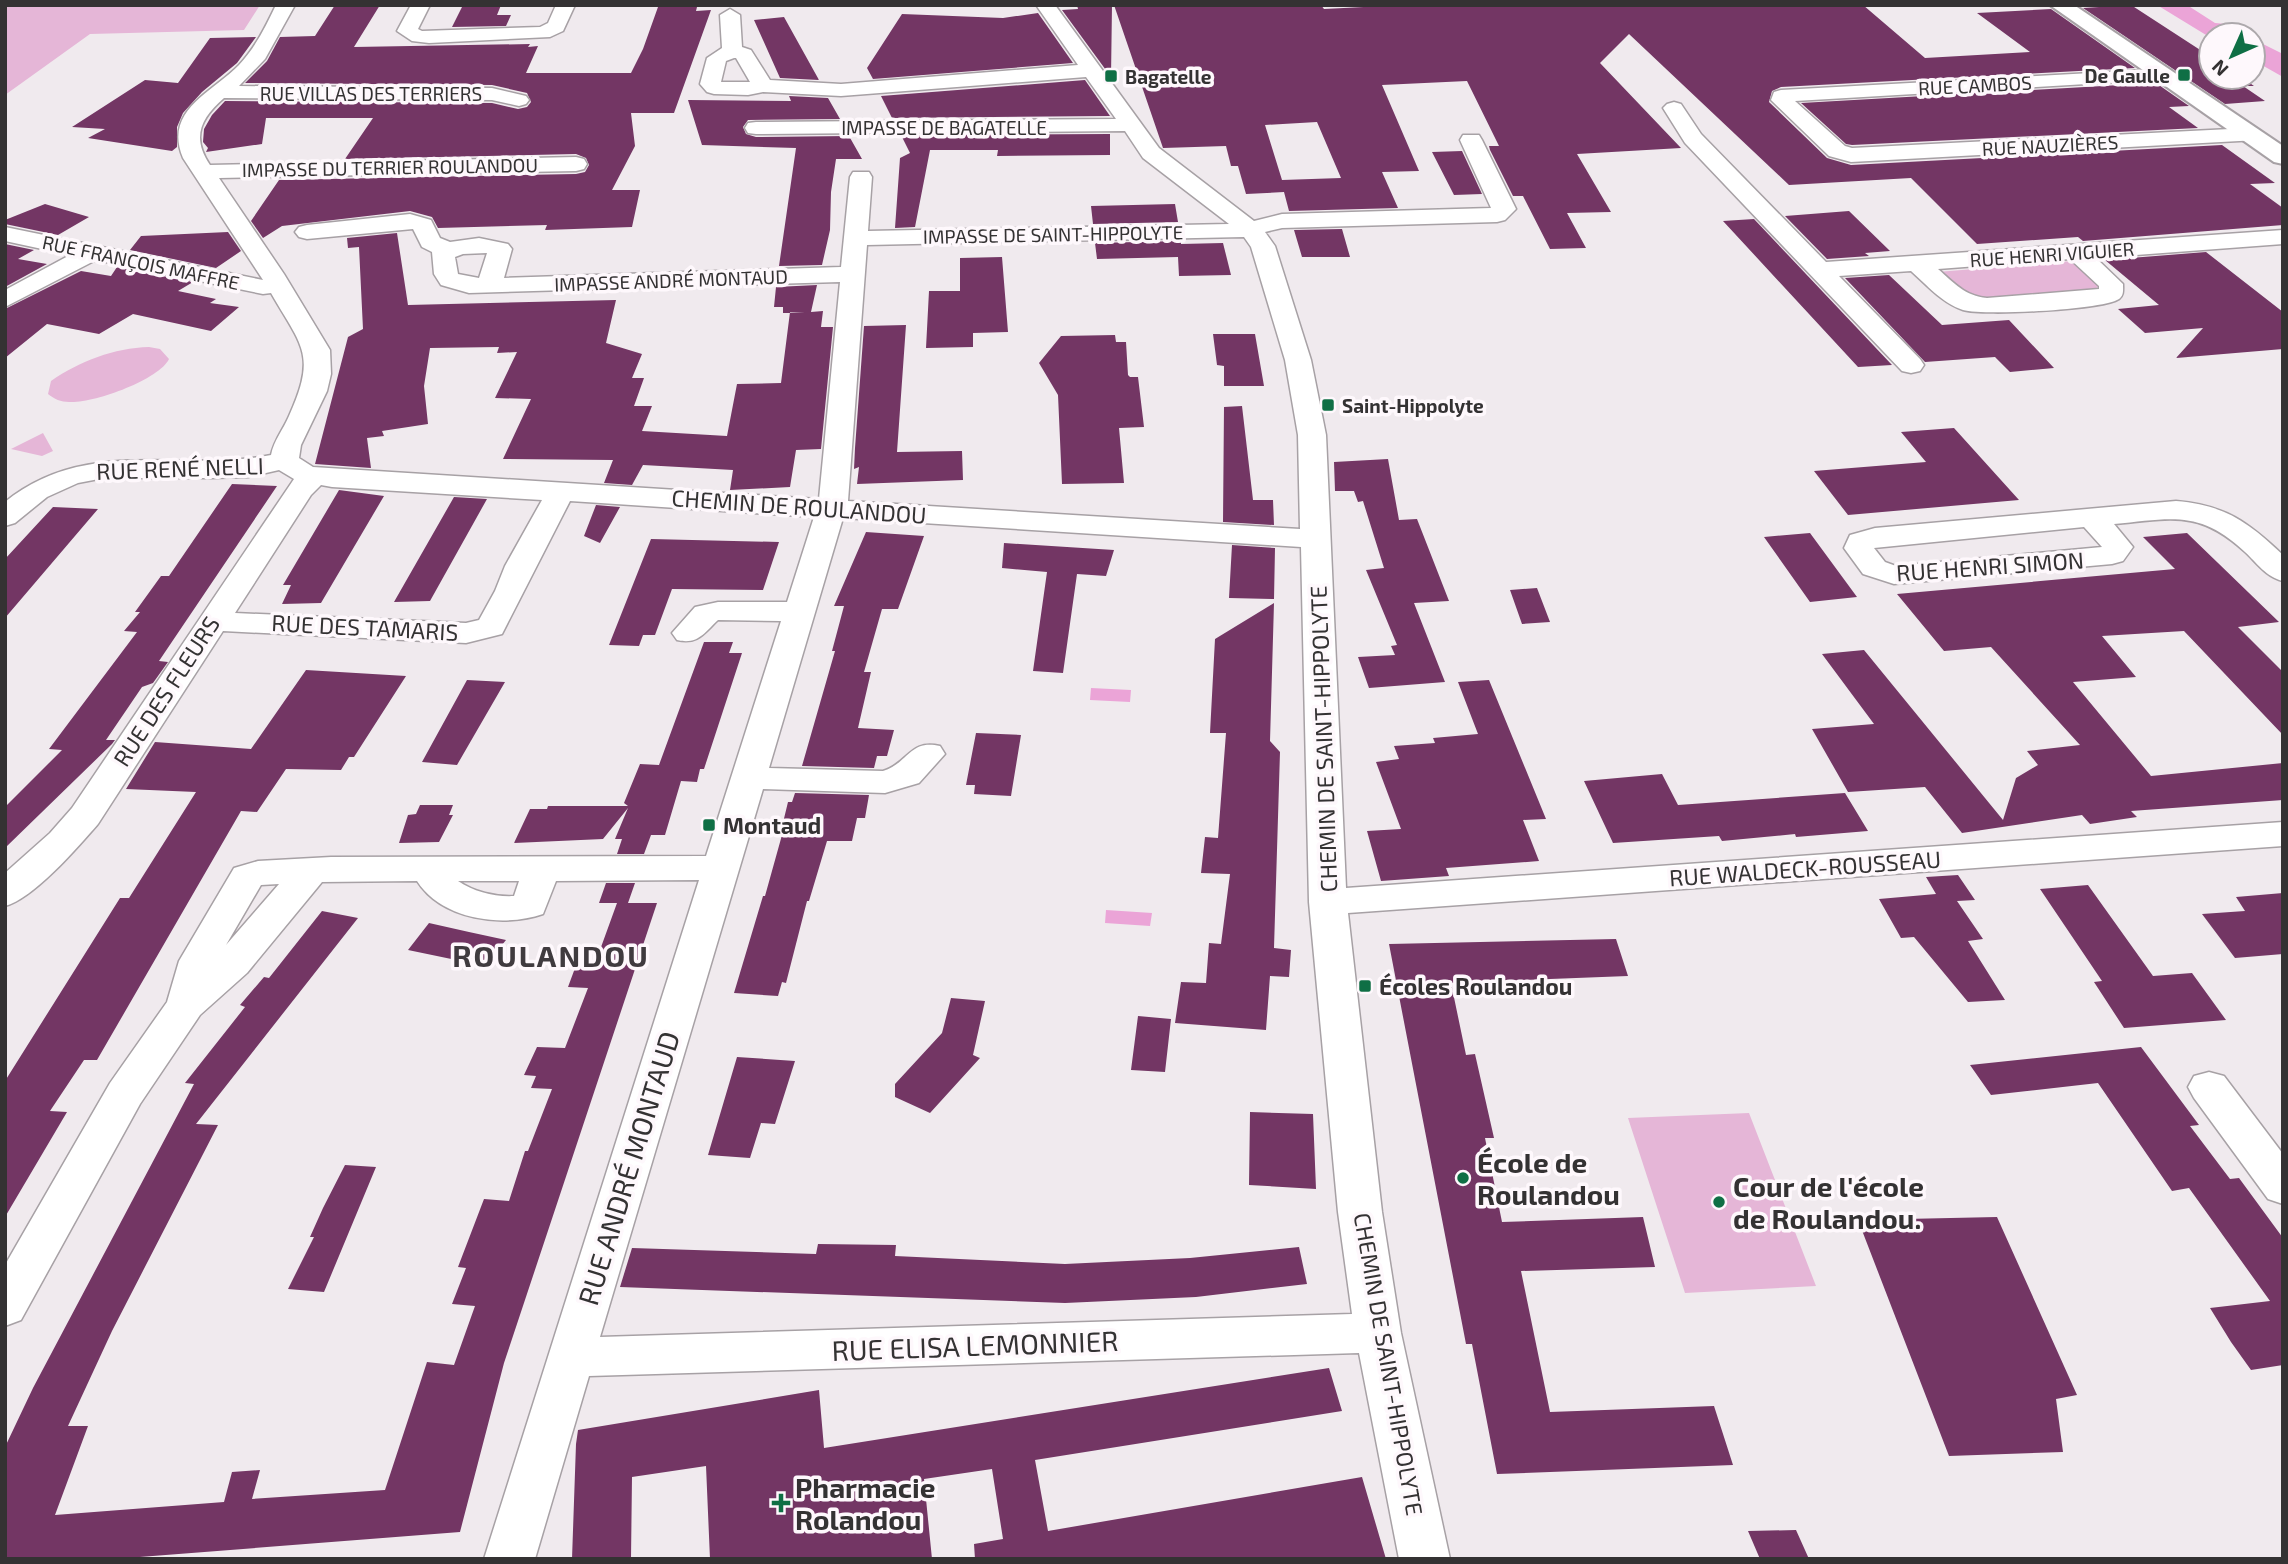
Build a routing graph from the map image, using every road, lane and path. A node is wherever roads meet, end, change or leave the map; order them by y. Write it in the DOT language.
graph roads {
  1 [pos="286,5"];
  2 [pos="421,5"];
  3 [pos="566,5"];
  4 [pos="1045,5"];
  5 [pos="2060,5"];
  6 [pos="730,15"];
  7 [pos="732,51"];
  8 [pos="1094,70"];
  9 [pos="2164,75"];
  10 [pos="763,86"];
  11 [pos="223,92"];
  12 [pos="519,100"];
  13 [pos="1674,108"];
  14 [pos="1131,125"];
  15 [pos="756,128"];
  16 [pos="2250,135"];
  17 [pos="1471,140"];
  18 [pos="1851,155"];
  19 [pos="2283,157"];
  20 [pos="576,163"];
  21 [pos="205,172"];
  22 [pos="861,177"];
  23 [pos="1250,229"];
  24 [pos="307,232"];
  25 [pos="5,234"];
  26 [pos="2283,237"];
  27 [pos="856,238"];
  28 [pos="448,250"];
  29 [pos="93,252"];
  30 [pos="2076,252"];
  31 [pos="1917,263"];
  32 [pos="1821,270"];
  33 [pos="853,274"];
  34 [pos="277,284"];
  35 [pos="489,286"];
  36 [pos="5,300"];
  37 [pos="1911,365"];
  38 [pos="284,461"];
  39 [pos="314,476"];
  40 [pos="561,492"];
  41 [pos="831,508"];
  42 [pos="5,516"];
  43 [pos="2092,518"];
  44 [pos="1317,539"];
  45 [pos="2283,572"];
  46 [pos="799,612"];
  47 [pos="213,621"];
  48 [pos="688,634"];
  49 [pos="928,754"];
  50 [pos="749,778"];
  51 [pos="2283,834"];
  52 [pos="720,868"];
  53 [pos="5,894"];
  54 [pos="1328,902"];
  55 [pos="2209,1087"];
  56 [pos="2283,1187"];
  57 [pos="5,1307"];
  58 [pos="1378,1333"];
  59 [pos="571,1355"];
  60 [pos="509,1559"];
  61 [pos="1424,1559"];
  1 -- 11 [label="street"];
  2 -- 3 [label="street"];
  4 -- 8 [label="street, CHEMIN DE SAINT-HIPPOLYTE"];
  5 -- 9 [label="main road"];
  6 -- 7 [label="street"];
  7 -- 10 [label="street"];
  7 -- 10 [label="street"];
  8 -- 10 [label="street"];
  8 -- 14 [label="street, CHEMIN DE SAINT-HIPPOLYTE"];
  9 -- 16 [label="main road"];
  9 -- 18 [label="street, RUE CAMBOS"];
  11 -- 12 [label="street, RUE VILLAS DES TERRIERS"];
  11 -- 21 [label="street"];
  13 -- 32 [label="street"];
  14 -- 15 [label="street, IMPASSE DE BAGATELLE"];
  14 -- 23 [label="street, CHEMIN DE SAINT-HIPPOLYTE"];
  16 -- 18 [label="street, RUE NAUZIÈRES"];
  16 -- 19 [label="main road"];
  17 -- 23 [label="street, IMPASSE DE SAINT-HIPPOLYTE"];
  20 -- 21 [label="street, IMPASSE DU TERRIER ROULANDOU"];
  21 -- 34 [label="street"];
  22 -- 27 [label="street"];
  23 -- 27 [label="street, IMPASSE DE SAINT-HIPPOLYTE"];
  23 -- 44 [label="street, CHEMIN DE SAINT-HIPPOLYTE"];
  24 -- 28 [label="street"];
  25 -- 29 [label="street, RUE FRANÇOIS MAFFRE"];
  26 -- 30 [label="street, RUE HENRI VIGUIER"];
  27 -- 33 [label="street"];
  28 -- 35 [label="street, IMPASSE ANDRÉ MONTAUD"];
  28 -- 35 [label="street"];
  29 -- 34 [label="street, RUE FRANÇOIS MAFFRE"];
  29 -- 36 [label="street"];
  30 -- 31 [label="street, RUE HENRI VIGUIER"];
  30 -- 31 [label="street"];
  31 -- 32 [label="street, RUE HENRI VIGUIER"];
  32 -- 37 [label="street"];
  33 -- 35 [label="street, IMPASSE ANDRÉ MONTAUD"];
  33 -- 41 [label="street"];
  34 -- 38 [label="street"];
  38 -- 39 [label="street, CHEMIN DE ROULANDOU"];
  38 -- 42 [label="street, RUE RENÉ NELLI"];
  39 -- 40 [label="street, CHEMIN DE ROULANDOU"];
  39 -- 47 [label="street, RUE DES FLEURS"];
  40 -- 41 [label="street, CHEMIN DE ROULANDOU"];
  40 -- 47 [label="street, RUE DES TAMARIS"];
  41 -- 44 [label="street, CHEMIN DE ROULANDOU"];
  41 -- 46 [label="street, RUE ANDRÉ MONTAUD"];
  43 -- 43 [label="street, RUE HENRI SIMON"];
  43 -- 45 [label="street, RUE HENRI SIMON"];
  44 -- 54 [label="street, CHEMIN DE SAINT-HIPPOLYTE"];
  46 -- 48 [label="street"];
  46 -- 50 [label="street, RUE ANDRÉ MONTAUD"];
  47 -- 53 [label="street, RUE DES FLEURS"];
  49 -- 50 [label="street"];
  50 -- 52 [label="street, RUE ANDRÉ MONTAUD"];
  51 -- 54 [label="street, RUE WALDECK-ROUSSEAU"];
  52 -- 57 [label="street"];
  52 -- 59 [label="street, RUE ANDRÉ MONTAUD"];
  54 -- 58 [label="street, CHEMIN DE SAINT-HIPPOLYTE"];
  55 -- 56 [label="street"];
  58 -- 59 [label="street, RUE ELISA LEMONNIER"];
  58 -- 61 [label="street, CHEMIN DE SAINT-HIPPOLYTE"];
  59 -- 60 [label="street, RUE ANDRÉ MONTAUD"];
}
